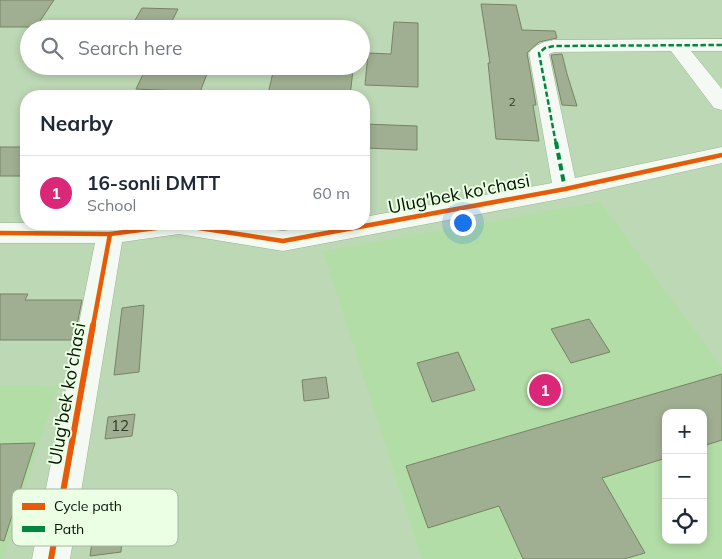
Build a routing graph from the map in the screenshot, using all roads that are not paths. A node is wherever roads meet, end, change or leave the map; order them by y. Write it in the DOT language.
graph roads {
  1 [pos="676,45"];
  2 [pos="722,45"];
  3 [pos="722,103"];
  4 [pos="722,155"];
  5 [pos="566,189"];
  6 [pos="370,225"];
  7 [pos="141,230"];
  8 [pos="212,230"];
  9 [pos="343,230"];
  10 [pos="0,232"];
  11 [pos="110,234"];
  12 [pos="64,489"];
  13 [pos="53,546"];
  14 [pos="51,559"];
  1 -- 2 [label="street"];
  1 -- 3 [label="street"];
  1 -- 5 [label="street"];
  4 -- 5 [label="street, Ulug'bek ko'chasi"];
  5 -- 6 [label="street, Ulug'bek ko'chasi"];
  7 -- 11 [label="street, Ulug'bek ko'chasi"];
  8 -- 9 [label="street, Ulug'bek ko'chasi"];
  10 -- 11 [label="street, Ulug'bek ko'chasi"];
  11 -- 12 [label="street, Ulug'bek ko'chasi"];
  13 -- 14 [label="street, Ulug'bek ko'chasi"];
}
